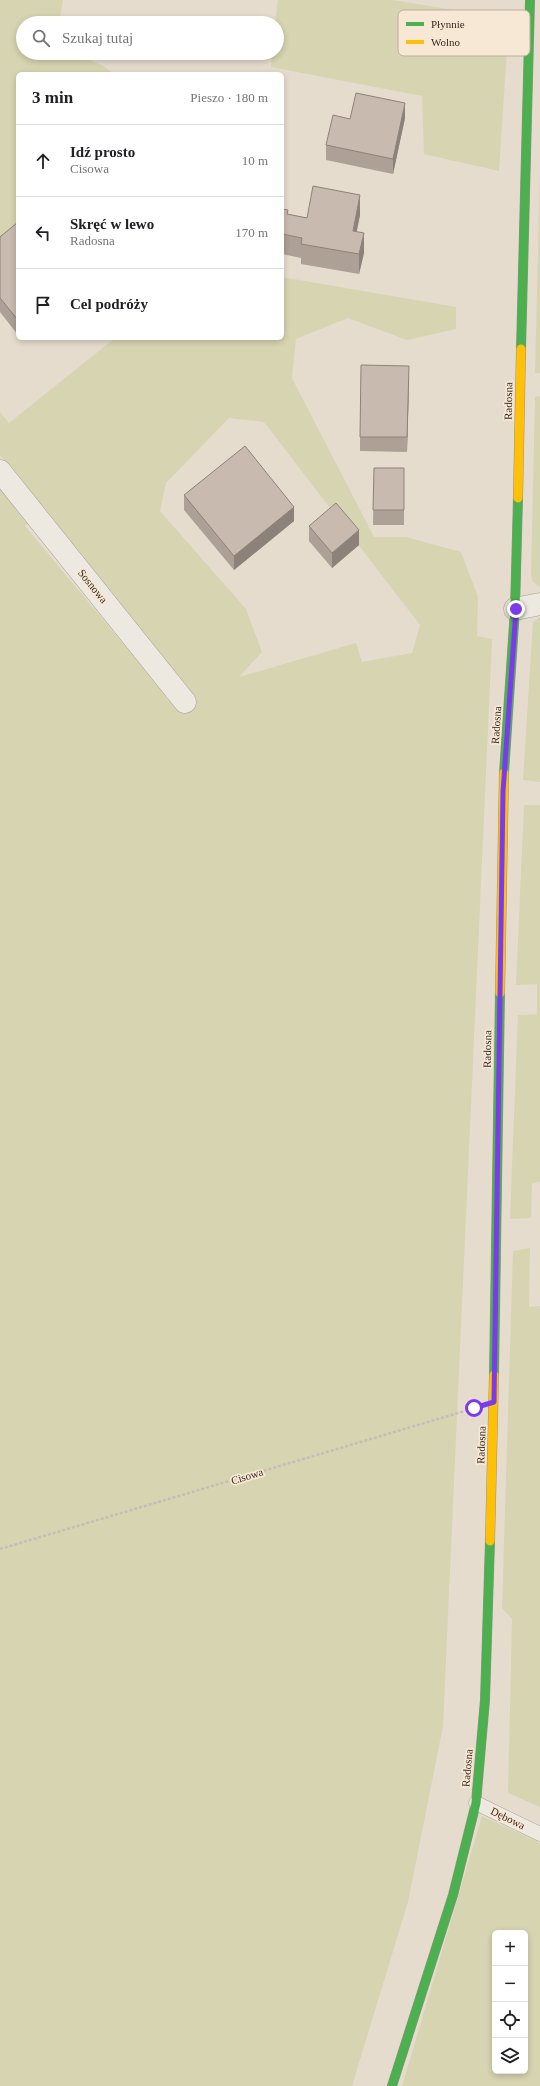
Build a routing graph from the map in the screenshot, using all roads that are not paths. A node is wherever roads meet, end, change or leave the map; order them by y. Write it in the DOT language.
graph roads {
  1 [pos="530,0"];
  2 [pos="530,10"];
  3 [pos="529,56"];
  4 [pos="0,471"];
  5 [pos="540,604"];
  6 [pos="516,609"];
  7 [pos="185,702"];
  8 [pos="476,1803"];
  9 [pos="540,1834"];
  10 [pos="392,2086"];
  1 -- 2 [label="street, Radosna"];
  3 -- 6 [label="street, Radosna"];
  4 -- 7 [label="street, Sosnowa"];
  5 -- 6 [label="street"];
  6 -- 8 [label="street, Radosna"];
  8 -- 9 [label="lane, Dębowa"];
  8 -- 10 [label="street, Radosna"];
}
